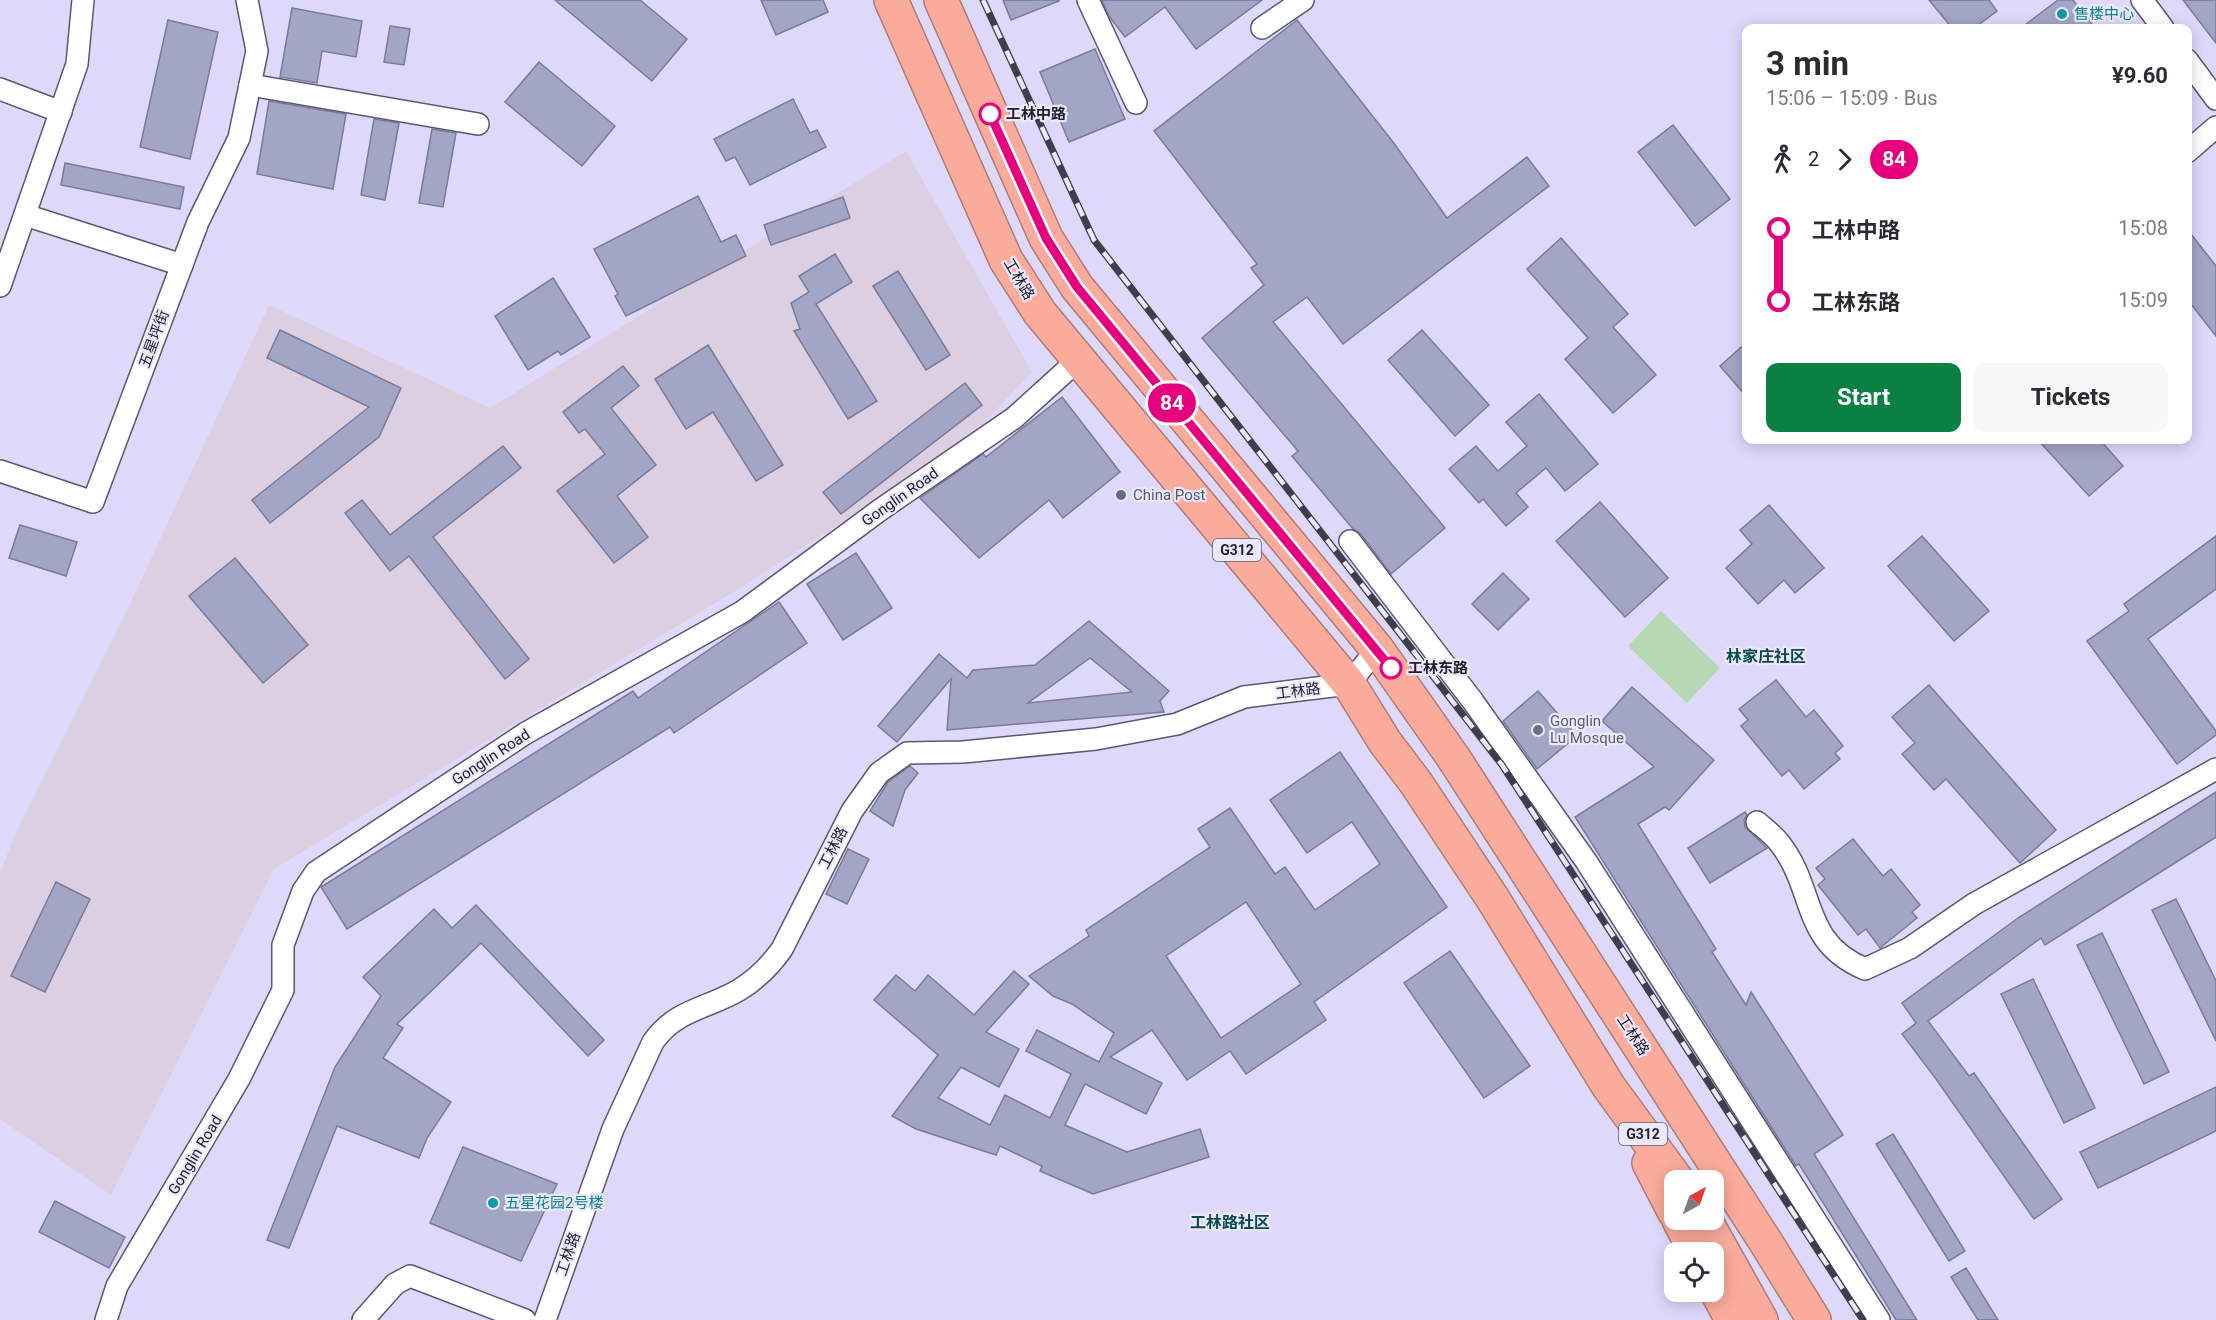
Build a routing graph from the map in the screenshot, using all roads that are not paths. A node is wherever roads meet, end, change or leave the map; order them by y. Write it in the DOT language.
graph roads {
  1 [pos="83,0"];
  2 [pos="247,0"];
  3 [pos="891,0"];
  4 [pos="941,0"];
  5 [pos="1088,0"];
  6 [pos="1303,0"];
  7 [pos="2142,0"];
  8 [pos="2160,24"];
  9 [pos="1262,28"];
  10 [pos="2192,67"];
  11 [pos="250,85"];
  12 [pos="0,89"];
  13 [pos="2216,99"];
  14 [pos="1136,103"];
  15 [pos="61,112"];
  16 [pos="478,123"];
  17 [pos="2216,127"];
  18 [pos="2192,148"];
  19 [pos="25,215"];
  20 [pos="182,265"];
  21 [pos="0,286"];
  22 [pos="1078,360"];
  23 [pos="0,471"];
  24 [pos="1350,542"];
  25 [pos="1377,649"];
  26 [pos="1349,684"];
  27 [pos="2216,769"];
  28 [pos="1757,822"];
  29 [pos="1610,1087"];
  30 [pos="1670,1170"];
  31 [pos="1664,1192"];
  32 [pos="1711,1230"];
  33 [pos="1767,1244"];
  34 [pos="1722,1302"];
  35 [pos="106,1320"];
  36 [pos="363,1320"];
  37 [pos="525,1320"];
  38 [pos="545,1320"];
  39 [pos="1732,1320"];
  40 [pos="1761,1320"];
  41 [pos="1814,1320"];
  42 [pos="1836,1320"];
  43 [pos="1879,1320"];
  1 -- 15 [label="street"];
  2 -- 11 [label="street, 五星坪街"];
  3 -- 22 [label="highway, 工林路 / G312"];
  4 -- 25 [label="highway, 工林路 / G312"];
  5 -- 14 [label="street"];
  6 -- 9 [label="street"];
  7 -- 8 [label="street"];
  10 -- 13 [label="street"];
  11 -- 16 [label="street"];
  11 -- 20 [label="street, 五星坪街"];
  12 -- 15 [label="street"];
  15 -- 19 [label="street"];
  17 -- 18 [label="street"];
  19 -- 20 [label="street"];
  19 -- 21 [label="street"];
  20 -- 23 [label="street, 五星坪街"];
  22 -- 26 [label="highway, 工林路 / G312"];
  22 -- 35 [label="street, Gonglin Road"];
  24 -- 43 [label="street"];
  25 -- 26 [label="street"];
  25 -- 33 [label="highway, 工林路 / G312"];
  26 -- 29 [label="highway, 工林路 / G312"];
  26 -- 38 [label="street, 工林路"];
  27 -- 28 [label="street"];
  29 -- 30 [label="highway, G312"];
  29 -- 31 [label="highway"];
  32 -- 40 [label="highway"];
  33 -- 41 [label="highway, G312"];
  33 -- 42 [label="highway"];
  34 -- 39 [label="highway"];
  36 -- 37 [label="street"];
}
